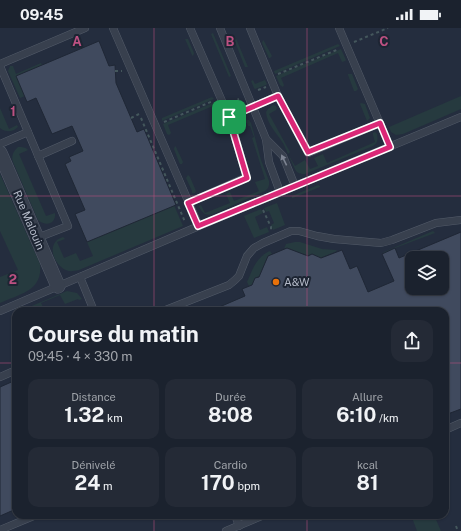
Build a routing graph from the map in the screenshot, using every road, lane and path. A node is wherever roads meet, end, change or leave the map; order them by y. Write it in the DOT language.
graph roads {
  1 [pos="85,28"];
  2 [pos="113,28"];
  3 [pos="190,28"];
  4 [pos="220,28"];
  5 [pos="250,28"];
  6 [pos="340,28"];
  7 [pos="388,28"];
  8 [pos="354,42"];
  9 [pos="340,48"];
  10 [pos="118,64"];
  11 [pos="0,65"];
  12 [pos="115,71"];
  13 [pos="275,75"];
  14 [pos="267,87"];
  15 [pos="258,90"];
  16 [pos="278,96"];
  17 [pos="239,99"];
  18 [pos="214,101"];
  19 [pos="229,103"];
  20 [pos="253,107"];
  21 [pos="229,117"];
  22 [pos="461,117"];
  23 [pos="131,118"];
  24 [pos="162,122"];
  25 [pos="380,123"];
  26 [pos="28,132"];
  27 [pos="266,139"];
  28 [pos="72,141"];
  29 [pos="0,144"];
  30 [pos="390,147"];
  31 [pos="0,153"];
  32 [pos="38,156"];
  33 [pos="295,186"];
  34 [pos="280,192"];
  35 [pos="188,203"];
  36 [pos="263,209"];
  37 [pos="461,220"];
  38 [pos="185,223"];
  39 [pos="198,226"];
  40 [pos="271,232"];
  41 [pos="37,238"];
  42 [pos="80,277"];
  43 [pos="58,286"];
  44 [pos="92,307"];
  45 [pos="173,307"];
  46 [pos="0,311"];
  47 [pos="12,372"];
  48 [pos="0,377"];
  49 [pos="461,423"];
  50 [pos="449,428"];
  51 [pos="26,519"];
  52 [pos="236,519"];
  53 [pos="255,519"];
  54 [pos="239,526"];
  55 [pos="456,526"];
  56 [pos="0,530"];
  57 [pos="226,531"];
  58 [pos="458,531"];
  1 -- 11 [label="lane"];
  2 -- 35 [label="lane"];
  3 -- 21 [label="lane"];
  4 -- 20 [label="lane"];
  5 -- 16 [label="lane"];
  6 -- 25 [label="lane"];
  7 -- 8 [label="path"];
  9 -- 13 [label="path"];
  10 -- 12 [label="path"];
  11 -- 26 [label="lane"];
  14 -- 15 [label="path"];
  16 -- 20 [label="lane"];
  16 -- 25 [label="lane"];
  17 -- 19 [label="path"];
  18 -- 24 [label="path"];
  20 -- 21 [label="lane"];
  20 -- 27 [label="lane"];
  21 -- 35 [label="lane"];
  22 -- 30 [label="lane"];
  23 -- 38 [label="path"];
  25 -- 30 [label="lane"];
  26 -- 29 [label="lane"];
  26 -- 32 [label="lane"];
  33 -- 27 [label="lane, one-way"];
  27 -- 34 [label="lane"];
  28 -- 32 [label="lane"];
  30 -- 33 [label="lane"];
  31 -- 41 [label="street, Rue Malouin"];
  32 -- 41 [label="lane"];
  33 -- 34 [label="lane"];
  34 -- 39 [label="lane"];
  35 -- 39 [label="lane"];
  36 -- 40 [label="path"];
  37 -- 45 [label="lane"];
  39 -- 42 [label="lane"];
  41 -- 43 [label="street, Rue Malouin"];
  42 -- 43 [label="lane"];
  42 -- 44 [label="lane"];
  43 -- 46 [label="lane"];
  47 -- 48 [label="lane"];
  49 -- 50 [label="lane"];
  51 -- 56 [label="lane"];
  52 -- 54 [label="lane"];
  53 -- 54 [label="lane"];
  54 -- 57 [label="lane"];
  55 -- 58 [label="path"];
}
